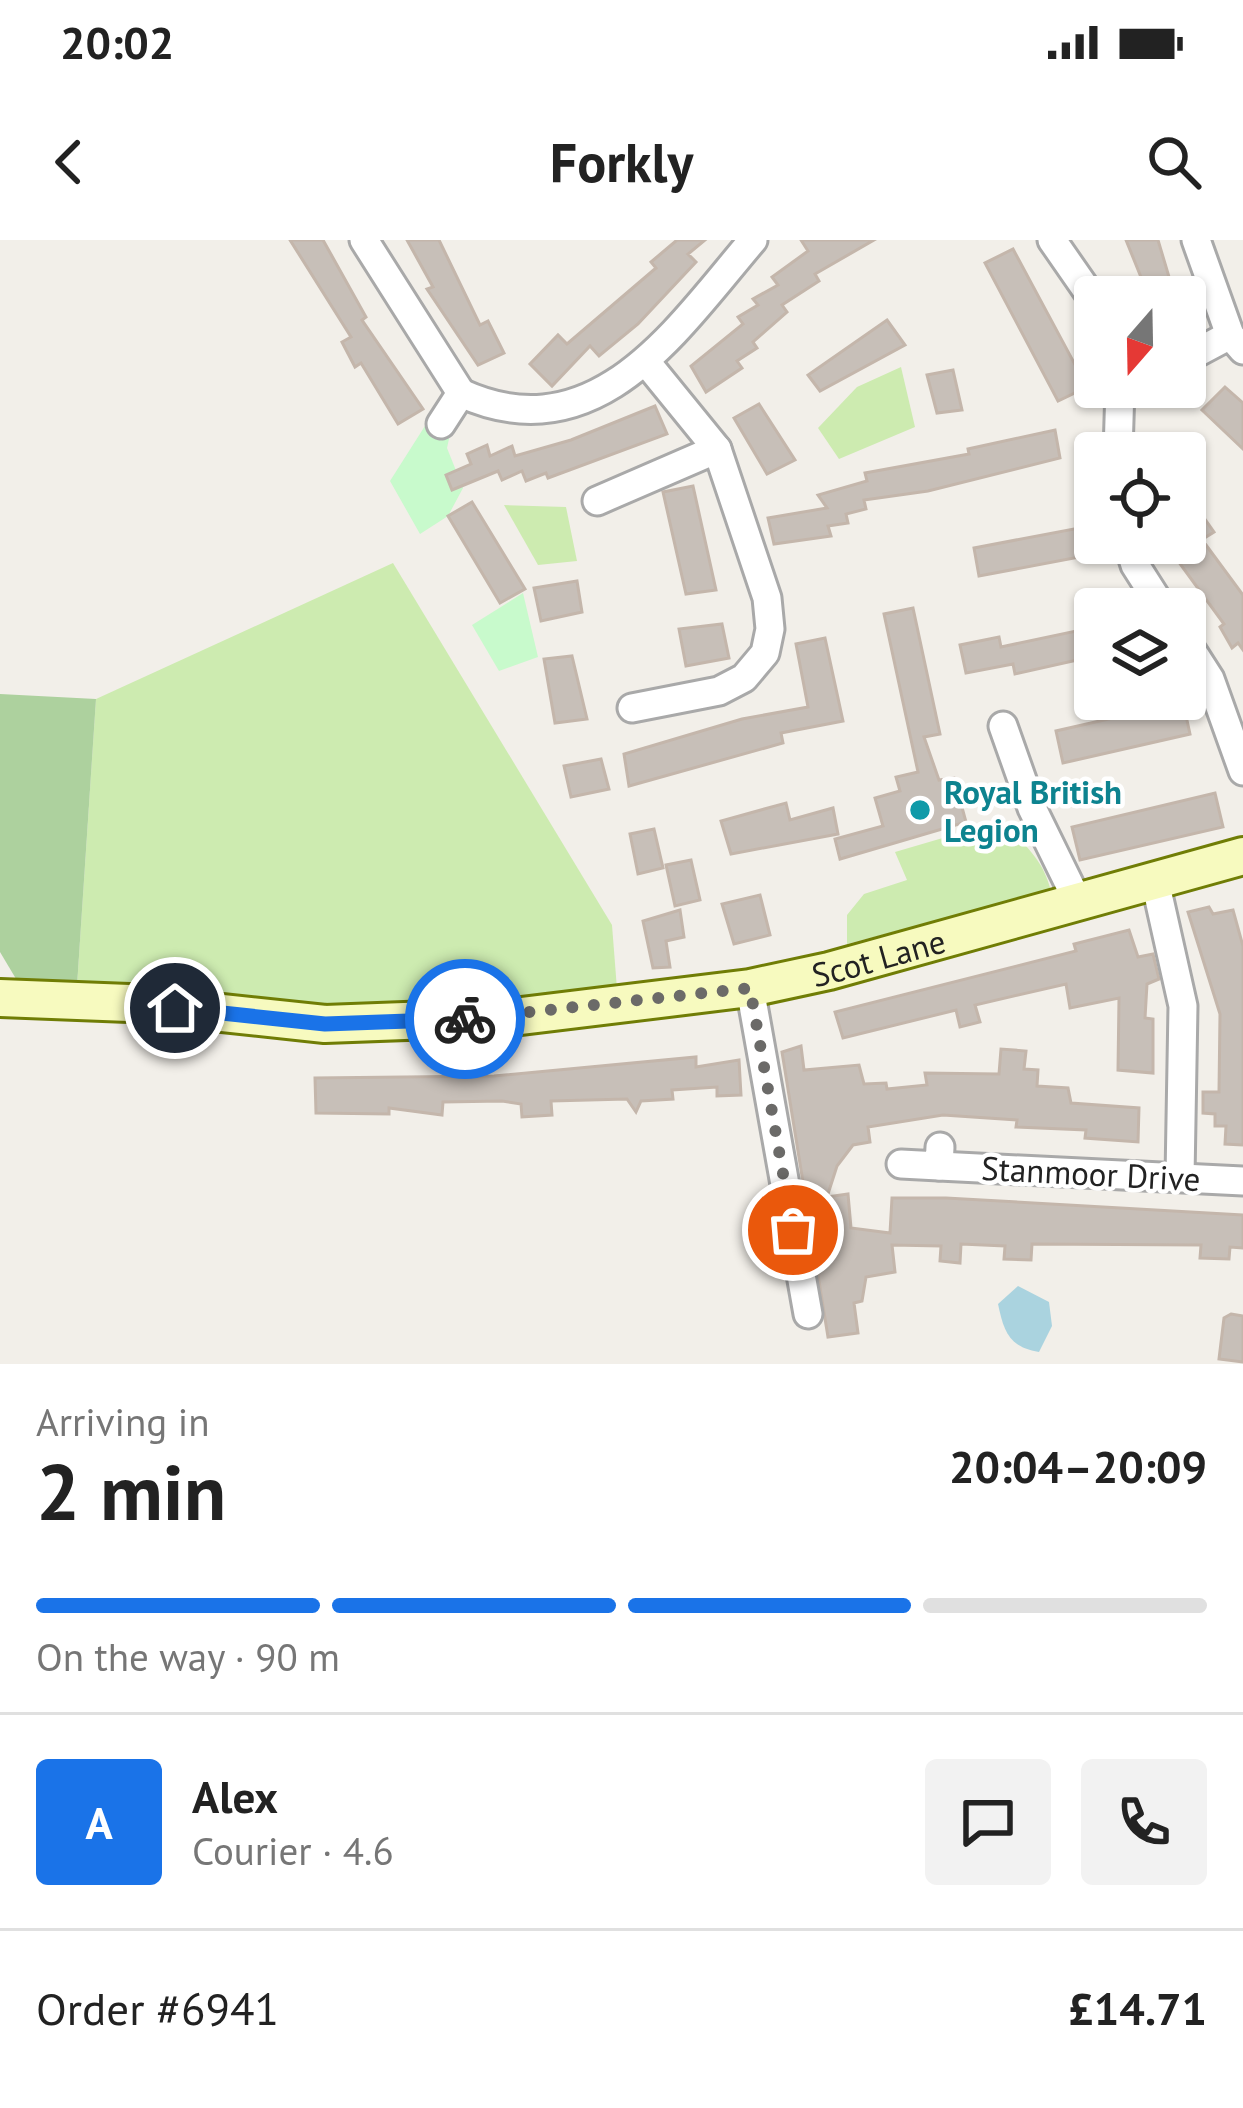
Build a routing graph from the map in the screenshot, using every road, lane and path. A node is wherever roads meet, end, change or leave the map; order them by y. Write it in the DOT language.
graph roads {
  1 [pos="364,240"];
  2 [pos="753,240"];
  3 [pos="1052,240"];
  4 [pos="1199,241"];
  5 [pos="1077,276"];
  6 [pos="1237,342"];
  7 [pos="1206,352"];
  8 [pos="647,363"];
  9 [pos="461,393"];
  10 [pos="441,424"];
  11 [pos="717,449"];
  12 [pos="597,501"];
  13 [pos="1206,673"];
  14 [pos="632,708"];
  15 [pos="1003,726"];
  16 [pos="1243,771"];
  17 [pos="1243,856"];
  18 [pos="1155,881"];
  19 [pos="1078,902"];
  20 [pos="750,988"];
  21 [pos="0,998"];
  22 [pos="901,1164"];
  23 [pos="1180,1177"];
  24 [pos="1243,1181"];
  25 [pos="808,1313"];
  1 -- 9 [label="street"];
  2 -- 8 [label="street"];
  3 -- 5 [label="street"];
  4 -- 6 [label="street"];
  6 -- 7 [label="street"];
  8 -- 9 [label="street"];
  8 -- 11 [label="street"];
  9 -- 10 [label="street"];
  11 -- 12 [label="street"];
  11 -- 14 [label="street"];
  13 -- 16 [label="street"];
  15 -- 19 [label="street"];
  17 -- 18 [label="main road, Scot Lane"];
  18 -- 19 [label="main road, Scot Lane"];
  18 -- 23 [label="street"];
  19 -- 20 [label="main road, Scot Lane"];
  20 -- 21 [label="main road, Scot Lane"];
  20 -- 25 [label="street"];
  22 -- 23 [label="street, Stanmoor Drive"];
  23 -- 24 [label="street, Stanmoor Drive"];
}
